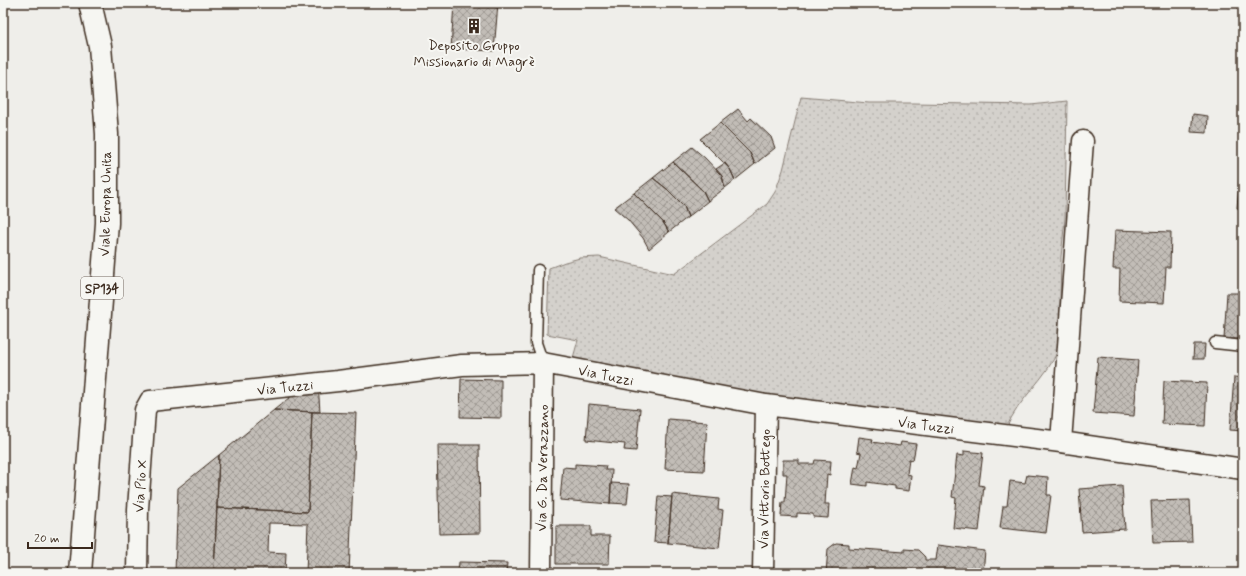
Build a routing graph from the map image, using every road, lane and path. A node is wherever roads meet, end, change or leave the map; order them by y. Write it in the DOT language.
graph roads {
  1 [pos="90,3"];
  2 [pos="1083,141"];
  3 [pos="538,270"];
  4 [pos="1215,343"];
  5 [pos="1243,346"];
  6 [pos="543,363"];
  7 [pos="150,401"];
  8 [pos="766,405"];
  9 [pos="1061,442"];
  10 [pos="1243,469"];
  11 [pos="80,573"];
  12 [pos="137,573"];
  13 [pos="541,573"];
  14 [pos="763,573"];
  1 -- 11 [label="highway, Viale Europa Unita / SP134"];
  2 -- 9 [label="street"];
  3 -- 6 [label="lane"];
  4 -- 5 [label="lane"];
  6 -- 7 [label="street, Via Tuzzi"];
  6 -- 8 [label="street, Via Tuzzi"];
  6 -- 13 [label="street, Via G. Da Verazzano"];
  7 -- 12 [label="street, Via Pio X"];
  8 -- 9 [label="street, Via Tuzzi"];
  8 -- 14 [label="street, Via Vittorio Bottego"];
  9 -- 10 [label="street, Via Tuzzi"];
}
